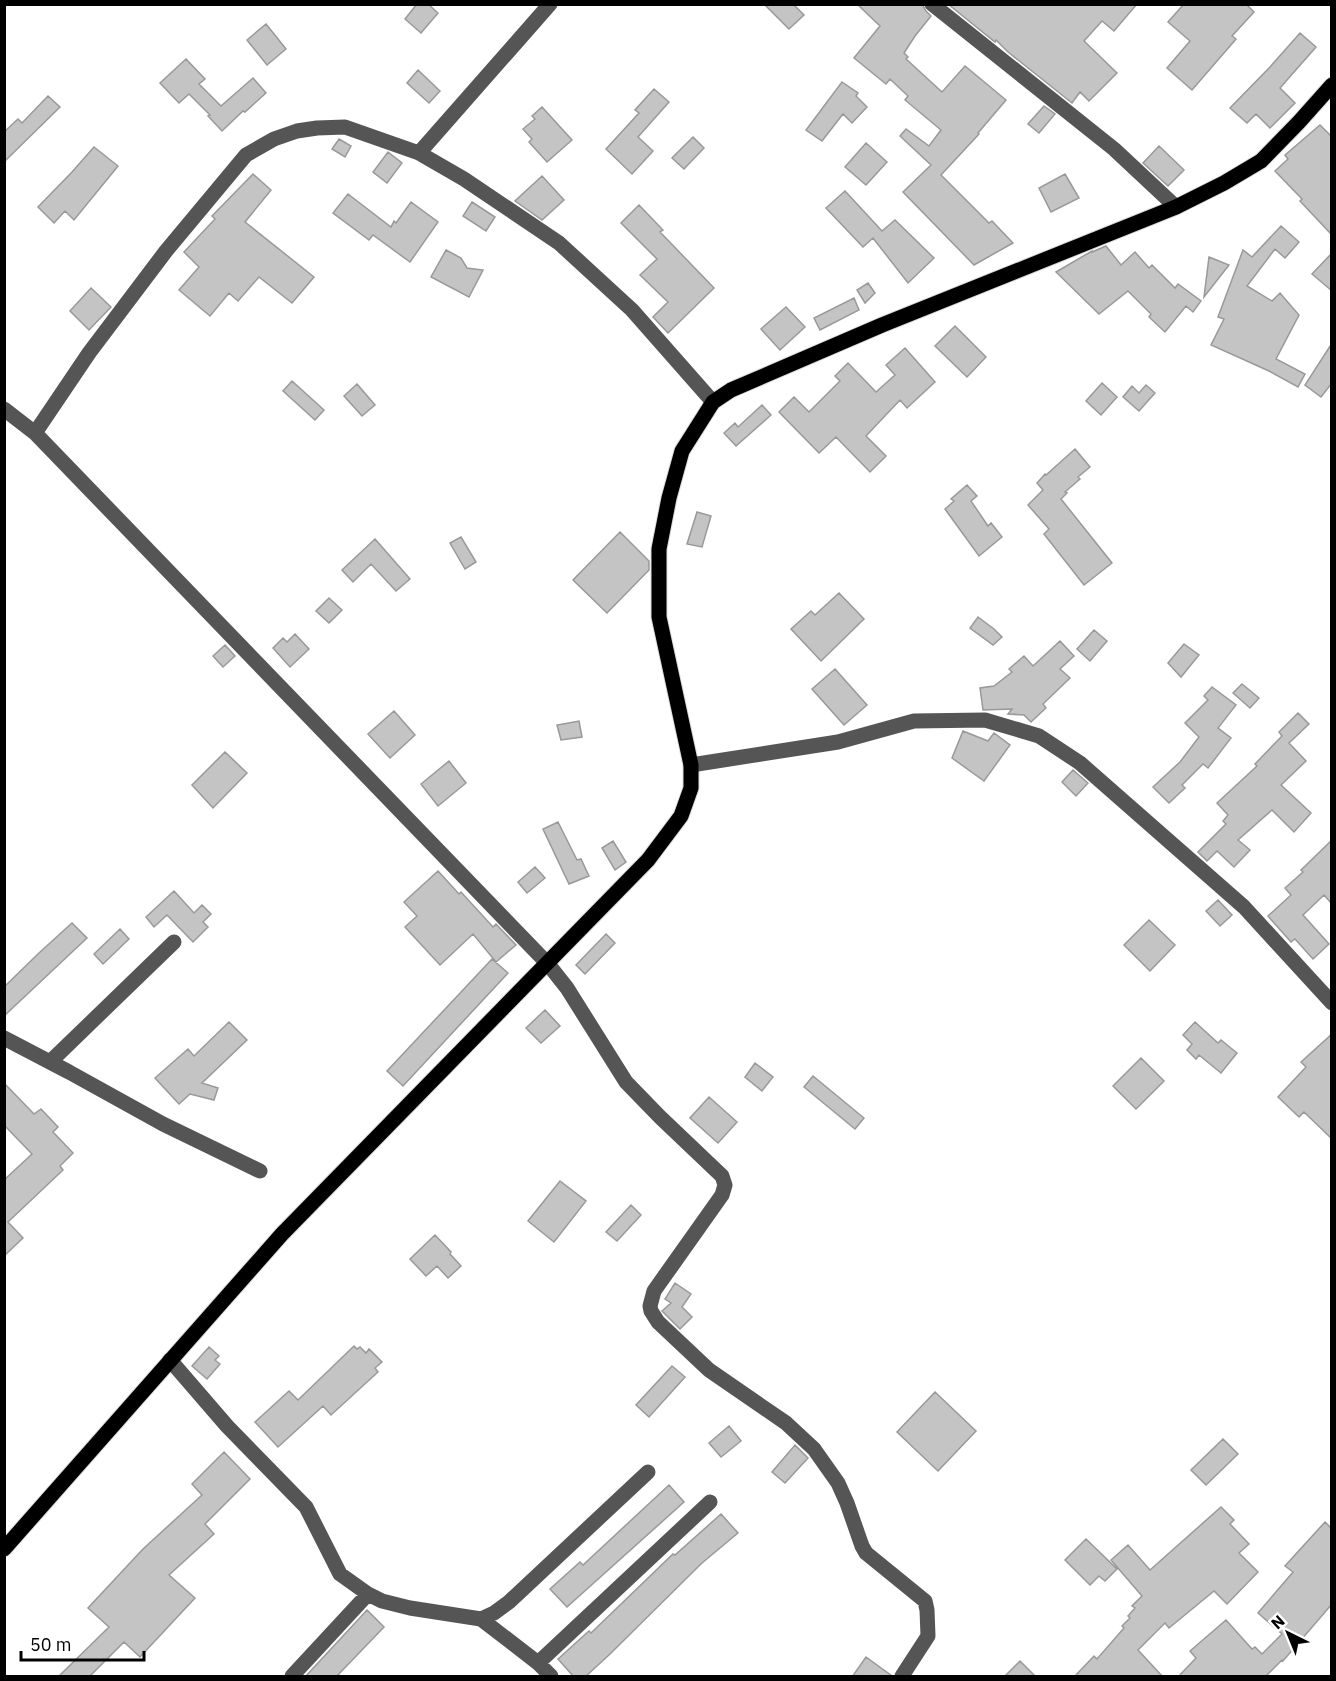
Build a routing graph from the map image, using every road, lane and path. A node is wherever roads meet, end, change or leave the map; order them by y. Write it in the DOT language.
graph roads {
  1 [pos="550,4"];
  2 [pos="932,4"];
  3 [pos="1332,86"];
  4 [pos="419,153"];
  5 [pos="1176,207"];
  6 [pos="713,402"];
  7 [pos="4,409"];
  8 [pos="35,433"];
  9 [pos="691,765"];
  10 [pos="174,942"];
  11 [pos="548,964"];
  12 [pos="1332,1003"];
  13 [pos="4,1038"];
  14 [pos="50,1062"];
  15 [pos="260,1171"];
  16 [pos="170,1360"];
  17 [pos="648,1472"];
  18 [pos="710,1502"];
  19 [pos="4,1549"];
  20 [pos="368,1594"];
  21 [pos="481,1619"];
  22 [pos="538,1663"];
  23 [pos="292,1677"];
  24 [pos="551,1677"];
  25 [pos="902,1677"];
  1 -- 4 [label="street"];
  2 -- 5 [label="street"];
  3 -- 5 [label="main road"];
  4 -- 6 [label="street"];
  4 -- 8 [label="street"];
  5 -- 6 [label="main road"];
  6 -- 9 [label="main road"];
  7 -- 8 [label="street"];
  8 -- 11 [label="street"];
  9 -- 11 [label="main road"];
  9 -- 12 [label="street"];
  10 -- 14 [label="street"];
  11 -- 16 [label="main road"];
  11 -- 25 [label="street"];
  13 -- 14 [label="street"];
  14 -- 15 [label="street"];
  16 -- 19 [label="main road"];
  16 -- 20 [label="street"];
  17 -- 21 [label="street"];
  18 -- 22 [label="street"];
  20 -- 21 [label="street"];
  20 -- 23 [label="street"];
  21 -- 22 [label="street"];
  22 -- 24 [label="street"];
}
